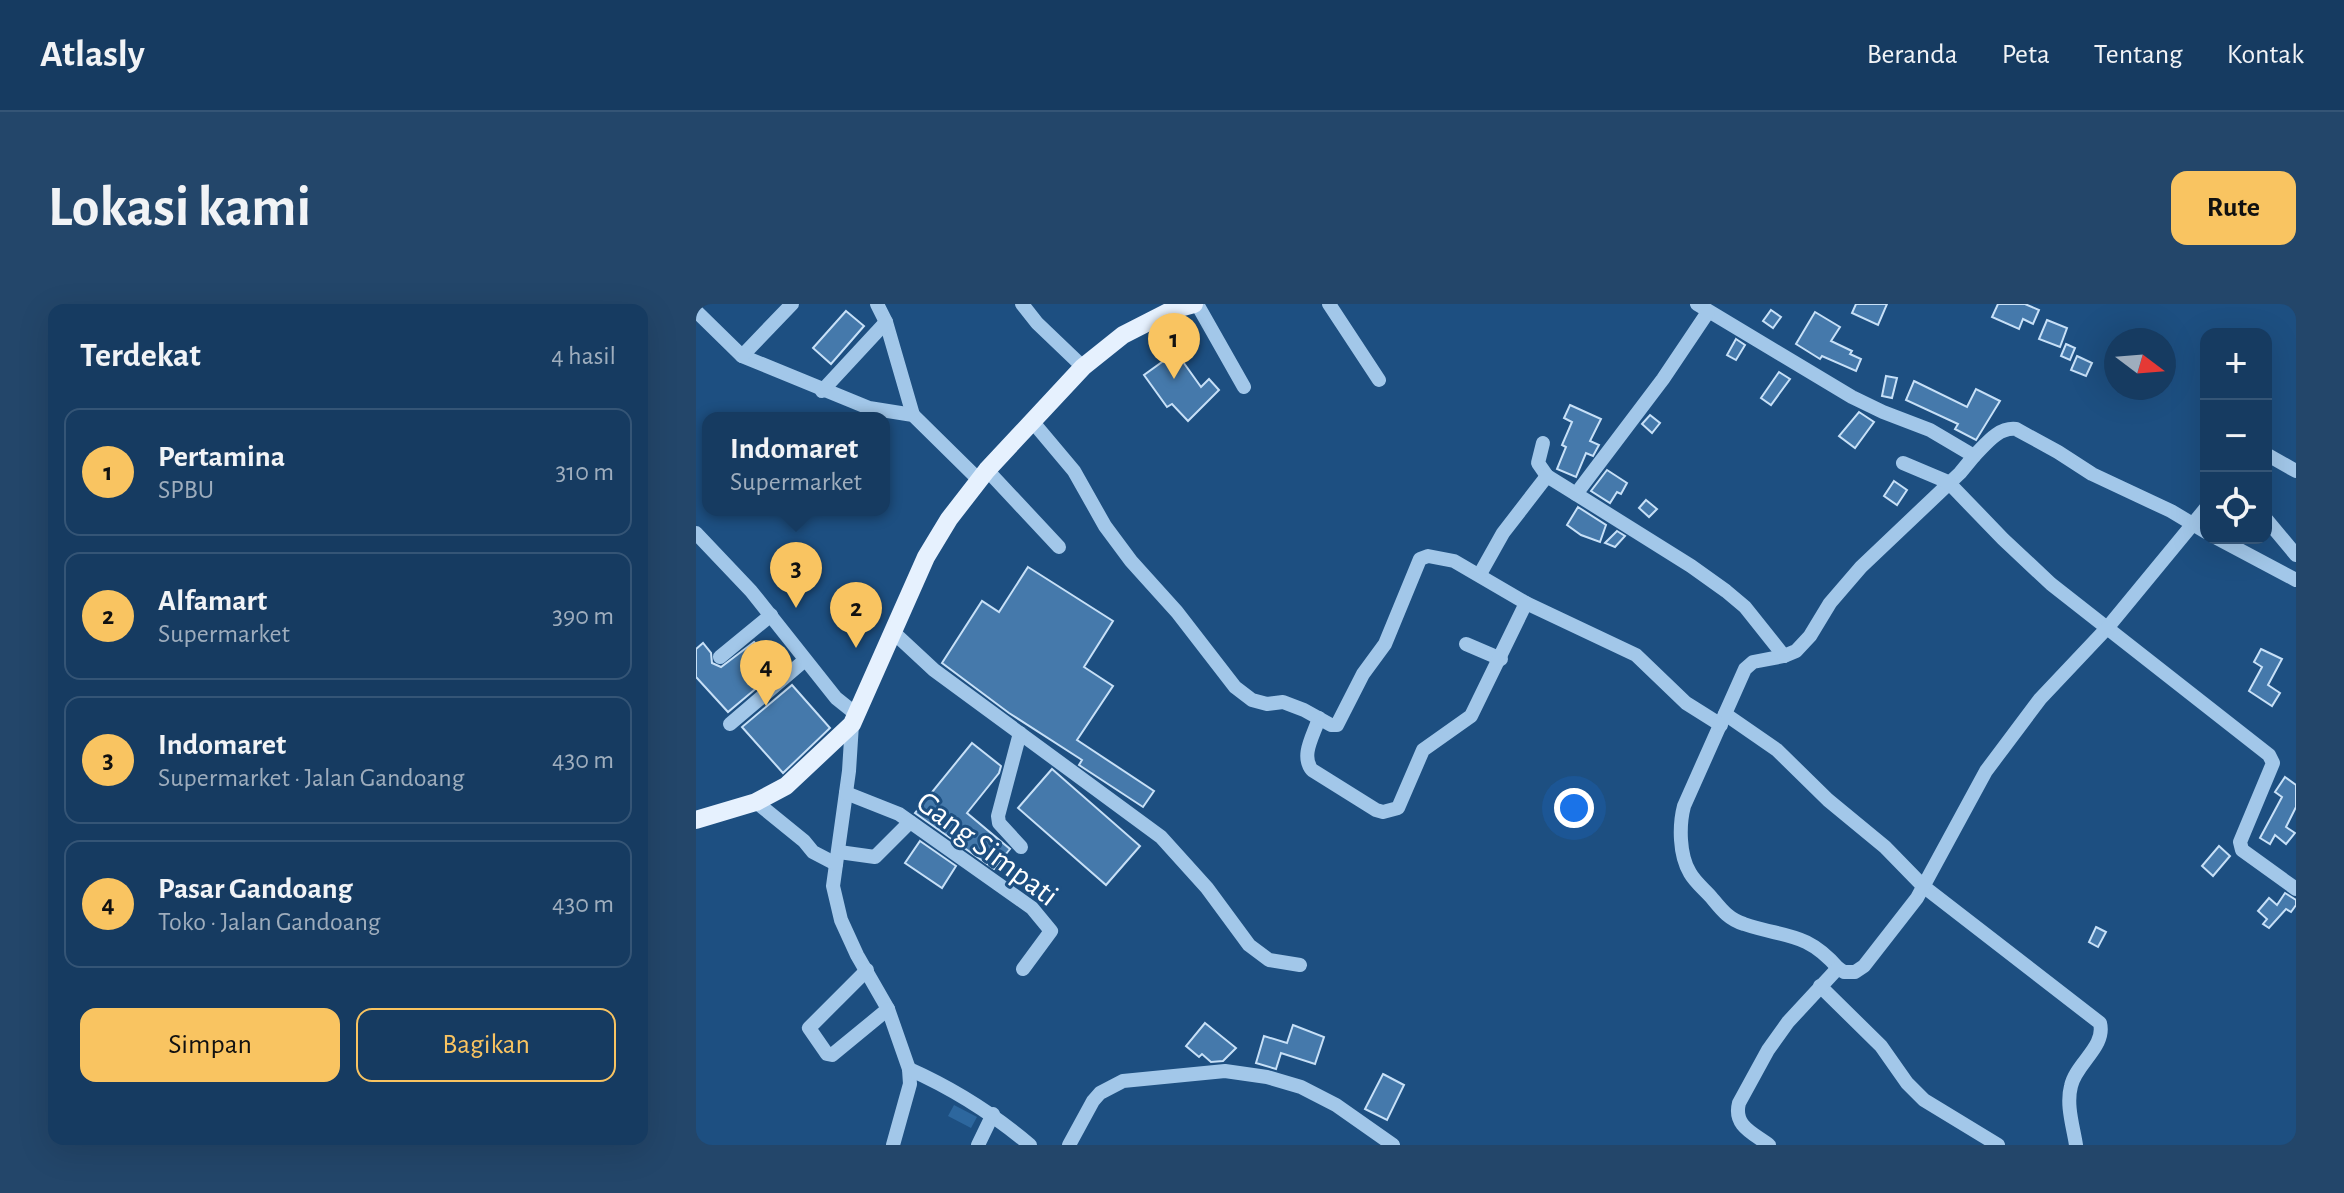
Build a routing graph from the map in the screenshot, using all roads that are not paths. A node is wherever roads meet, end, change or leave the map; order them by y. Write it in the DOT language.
graph roads {
  1 [pos="792,304"];
  2 [pos="877,304"];
  3 [pos="1022,304"];
  4 [pos="1196,304"];
  5 [pos="1329,304"];
  6 [pos="1702,308"];
  7 [pos="696,311"];
  8 [pos="886,322"];
  9 [pos="742,356"];
  10 [pos="1083,367"];
  11 [pos="1379,380"];
  12 [pos="1244,387"];
  13 [pos="822,391"];
  14 [pos="913,415"];
  15 [pos="1032,421"];
  16 [pos="1543,443"];
  17 [pos="1974,456"];
  18 [pos="2272,457"];
  19 [pos="1903,463"];
  20 [pos="2296,471"];
  21 [pos="983,475"];
  22 [pos="1547,476"];
  23 [pos="1948,482"];
  24 [pos="1576,494"];
  25 [pos="2200,514"];
  26 [pos="2191,524"];
  27 [pos="2272,526"];
  28 [pos="2200,529"];
  29 [pos="696,533"];
  30 [pos="2229,544"];
  31 [pos="1059,547"];
  32 [pos="2296,555"];
  33 [pos="1480,574"];
  34 [pos="2296,578"];
  35 [pos="1526,603"];
  36 [pos="771,615"];
  37 [pos="2108,627"];
  38 [pos="892,631"];
  39 [pos="1466,644"];
  40 [pos="1784,656"];
  41 [pos="720,657"];
  42 [pos="1501,659"];
  43 [pos="805,660"];
  44 [pos="1319,718"];
  45 [pos="854,719"];
  46 [pos="1723,720"];
  47 [pos="730,724"];
  48 [pos="1020,733"];
  49 [pos="846,793"];
  50 [pos="756,802"];
  51 [pos="696,820"];
  52 [pos="910,822"];
  53 [pos="1021,847"];
  54 [pos="838,858"];
  55 [pos="1923,886"];
  56 [pos="2296,889"];
  57 [pos="1300,965"];
  58 [pos="1838,968"];
  59 [pos="1023,969"];
  60 [pos="867,970"];
  61 [pos="1820,986"];
  62 [pos="888,1009"];
  63 [pos="909,1069"];
  64 [pos="993,1114"];
  65 [pos="1989,1143"];
  66 [pos="893,1145"];
  67 [pos="978,1145"];
  68 [pos="1030,1145"];
  69 [pos="1069,1145"];
  70 [pos="1393,1145"];
  71 [pos="1769,1145"];
  72 [pos="2076,1145"];
  1 -- 9 [label="street"];
  2 -- 8 [label="street"];
  3 -- 10 [label="street"];
  4 -- 10 [label="main road"];
  4 -- 12 [label="street"];
  5 -- 11 [label="street"];
  6 -- 17 [label="street"];
  6 -- 24 [label="street"];
  7 -- 9 [label="street"];
  8 -- 13 [label="street"];
  8 -- 14 [label="street"];
  9 -- 13 [label="street"];
  10 -- 15 [label="main road"];
  13 -- 14 [label="street"];
  14 -- 21 [label="street"];
  15 -- 21 [label="main road"];
  15 -- 44 [label="street"];
  16 -- 22 [label="street"];
  17 -- 23 [label="street"];
  17 -- 26 [label="street"];
  18 -- 20 [label="street"];
  19 -- 23 [label="street"];
  21 -- 31 [label="street"];
  21 -- 38 [label="main road"];
  22 -- 24 [label="street"];
  22 -- 33 [label="street"];
  23 -- 37 [label="street"];
  23 -- 40 [label="street"];
  24 -- 40 [label="street"];
  25 -- 26 [label="street"];
  26 -- 28 [label="street"];
  26 -- 37 [label="street"];
  27 -- 32 [label="street"];
  29 -- 36 [label="street"];
  30 -- 34 [label="street"];
  33 -- 35 [label="street"];
  33 -- 44 [label="street"];
  35 -- 42 [label="street"];
  35 -- 46 [label="street"];
  36 -- 41 [label="street"];
  36 -- 43 [label="street"];
  37 -- 55 [label="street"];
  37 -- 56 [label="street"];
  38 -- 45 [label="main road"];
  38 -- 48 [label="street"];
  39 -- 42 [label="street"];
  40 -- 46 [label="street"];
  42 -- 44 [label="street"];
  43 -- 45 [label="street"];
  43 -- 47 [label="street"];
  45 -- 49 [label="street"];
  45 -- 50 [label="main road"];
  46 -- 55 [label="street"];
  46 -- 58 [label="street"];
  48 -- 53 [label="street"];
  48 -- 57 [label="street"];
  49 -- 52 [label="street, Gang Simpati"];
  49 -- 54 [label="street"];
  50 -- 51 [label="main road"];
  50 -- 54 [label="street"];
  52 -- 54 [label="street"];
  52 -- 59 [label="street, Gang Simpati"];
  54 -- 60 [label="street"];
  55 -- 58 [label="street"];
  55 -- 72 [label="street"];
  58 -- 61 [label="street"];
  60 -- 62 [label="street"];
  60 -- 62 [label="street"];
  61 -- 65 [label="street"];
  61 -- 71 [label="street"];
  62 -- 63 [label="street"];
  63 -- 64 [label="street"];
  63 -- 66 [label="street"];
  64 -- 67 [label="street"];
  64 -- 68 [label="street"];
  69 -- 70 [label="street"];
}
